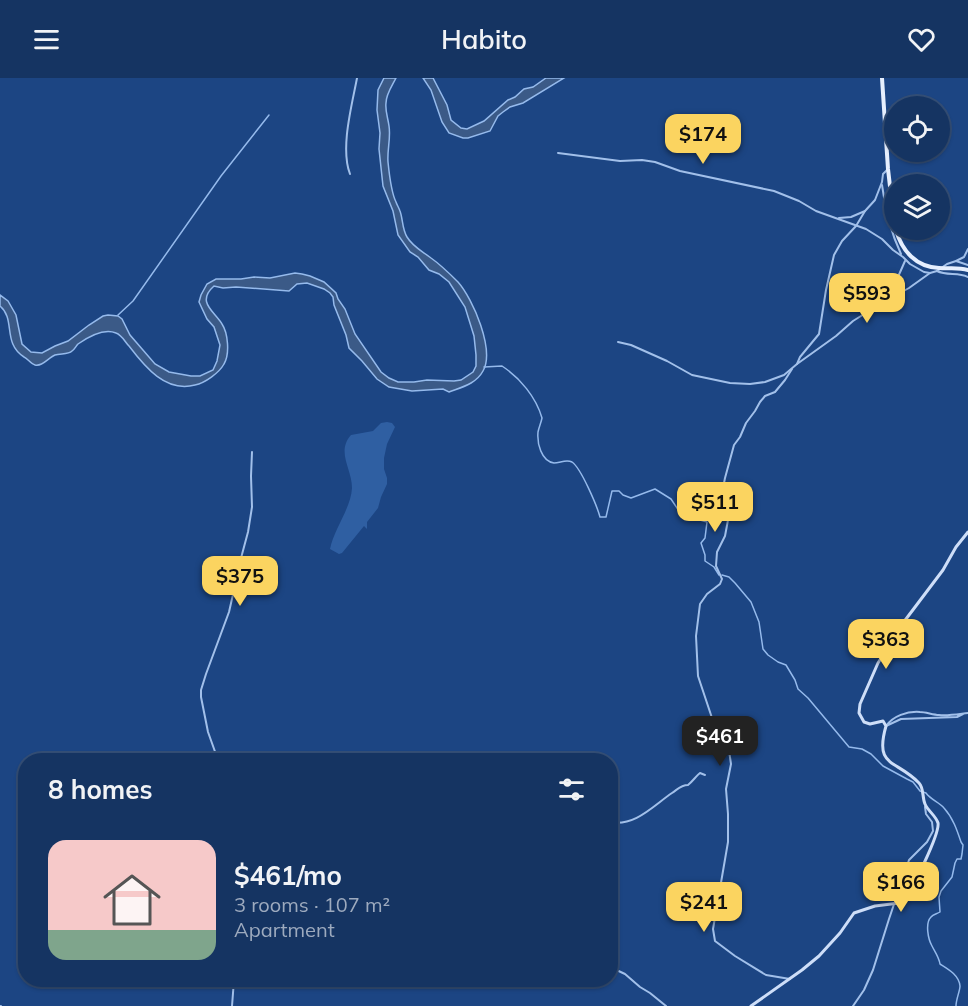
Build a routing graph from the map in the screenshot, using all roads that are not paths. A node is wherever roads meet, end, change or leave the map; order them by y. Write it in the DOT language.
graph roads {
  1 [pos="357,78"];
  2 [pos="882,78"];
  3 [pos="558,153"];
  4 [pos="888,169"];
  5 [pos="350,174"];
  6 [pos="889,174"];
  7 [pos="882,182"];
  8 [pos="865,211"];
  9 [pos="837,218"];
  10 [pos="856,226"];
  11 [pos="900,240"];
  12 [pos="968,249"];
  13 [pos="902,256"];
  14 [pos="906,259"];
  15 [pos="956,261"];
  16 [pos="968,264"];
  17 [pos="942,268"];
  18 [pos="968,270"];
  19 [pos="937,271"];
  20 [pos="930,273"];
  21 [pos="968,277"];
  22 [pos="880,304"];
  23 [pos="618,342"];
  24 [pos="797,364"];
  25 [pos="792,369"];
  26 [pos="252,452"];
  27 [pos="968,532"];
  28 [pos="968,713"];
  29 [pos="963,714"];
  30 [pos="886,726"];
  31 [pos="216,753"];
  32 [pos="705,775"];
  33 [pos="925,804"];
  34 [pos="618,823"];
  35 [pos="894,904"];
  36 [pos="618,971"];
  37 [pos="790,979"];
  38 [pos="233,987"];
  39 [pos="232,1006"];
  40 [pos="666,1006"];
  41 [pos="751,1006"];
  42 [pos="853,1006"];
  1 -- 5 [label="street"];
  2 -- 4 [label="main road"];
  3 -- 9 [label="street"];
  4 -- 6 [label="main road"];
  4 -- 7 [label="street"];
  7 -- 8 [label="street"];
  7 -- 13 [label="street"];
  8 -- 9 [label="street"];
  8 -- 10 [label="street"];
  9 -- 10 [label="street"];
  10 -- 13 [label="street"];
  10 -- 24 [label="street"];
  11 -- 17 [label="main road"];
  12 -- 15 [label="street"];
  13 -- 14 [label="street"];
  14 -- 20 [label="street"];
  14 -- 22 [label="street"];
  15 -- 16 [label="street"];
  15 -- 17 [label="street"];
  17 -- 18 [label="main road"];
  17 -- 19 [label="street"];
  19 -- 20 [label="street"];
  19 -- 21 [label="street"];
  20 -- 22 [label="street"];
  22 -- 24 [label="street"];
  23 -- 25 [label="street"];
  24 -- 25 [label="street"];
  25 -- 37 [label="street"];
  26 -- 31 [label="street"];
  27 -- 30 [label="street"];
  28 -- 29 [label="street"];
  29 -- 30 [label="street"];
  29 -- 30 [label="street"];
  30 -- 33 [label="street"];
  32 -- 34 [label="street"];
  33 -- 35 [label="street"];
  33 -- 35 [label="street"];
  35 -- 37 [label="street"];
  35 -- 42 [label="street"];
  36 -- 40 [label="street"];
  37 -- 41 [label="street"];
  38 -- 39 [label="street"];
}
